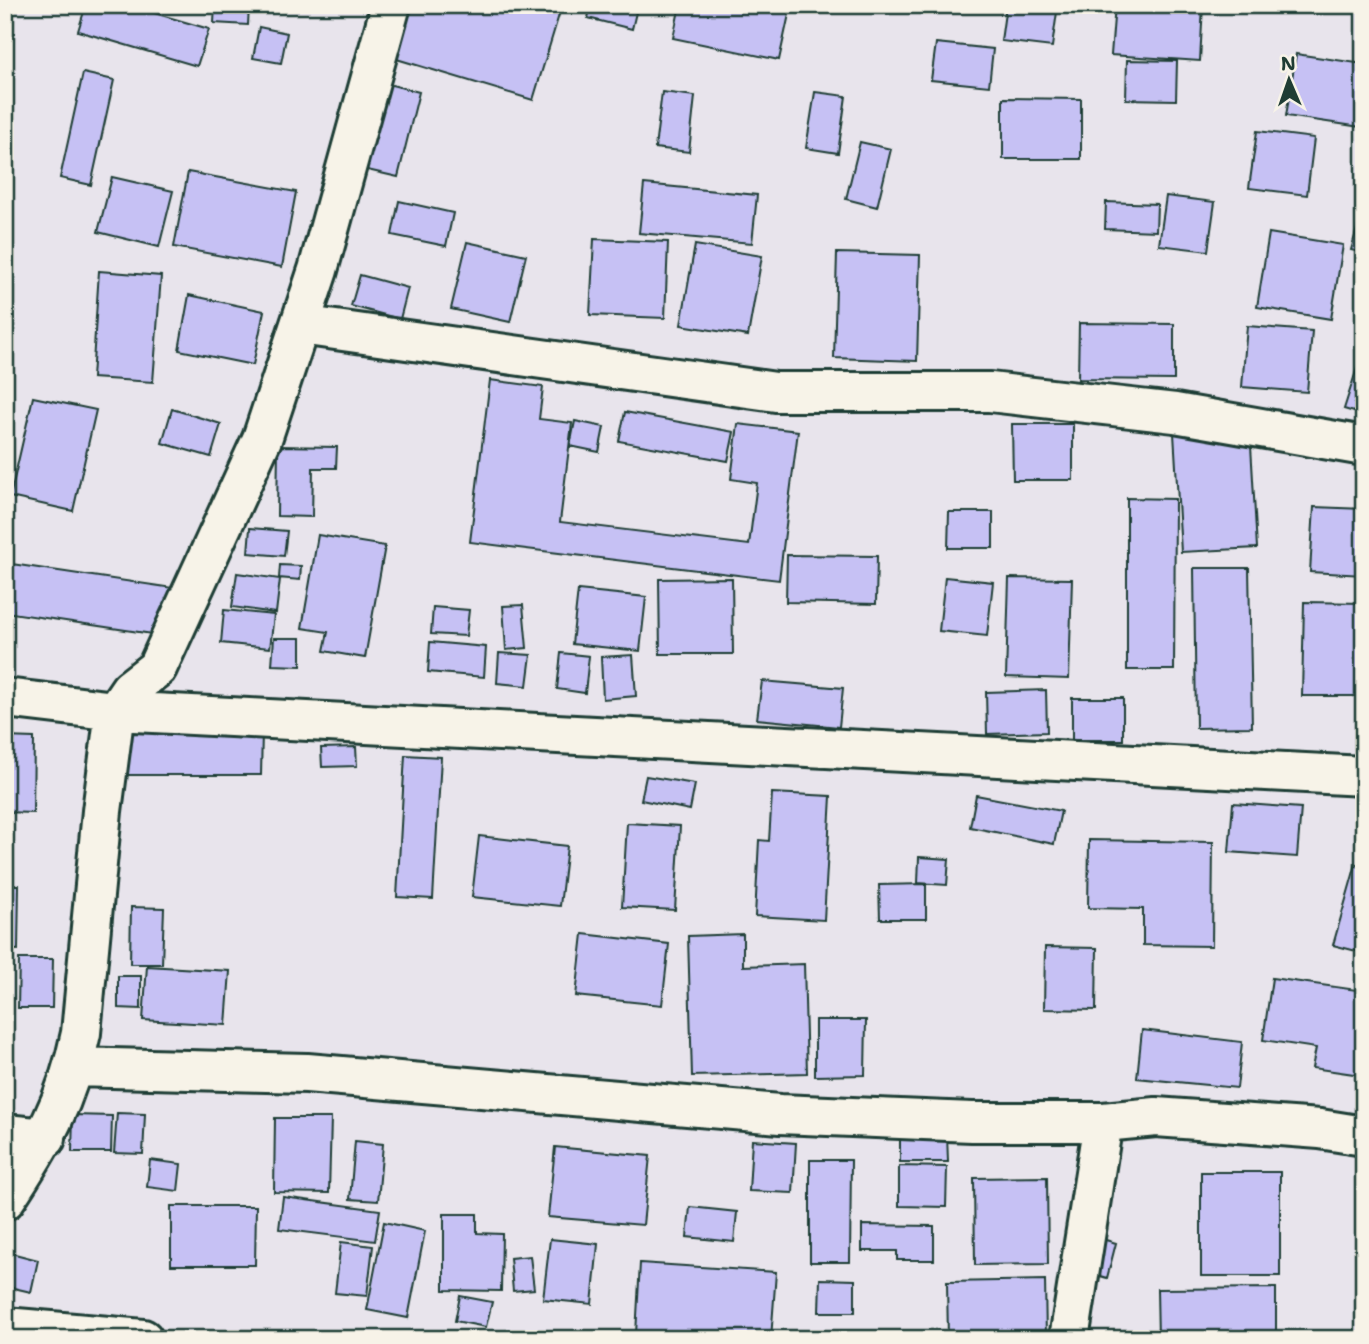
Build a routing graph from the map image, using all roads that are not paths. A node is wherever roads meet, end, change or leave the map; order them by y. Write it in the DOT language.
graph roads {
  1 [pos="391,5"];
  2 [pos="300,326"];
  3 [pos="1364,446"];
  4 [pos="5,698"];
  5 [pos="115,711"];
  6 [pos="1364,776"];
  7 [pos="74,1067"];
  8 [pos="1103,1122"];
  9 [pos="5,1134"];
  10 [pos="1364,1136"];
  11 [pos="46,1138"];
  12 [pos="5,1200"];
  13 [pos="5,1327"];
  14 [pos="142,1339"];
  15 [pos="1069,1339"];
  1 -- 2 [label="street"];
  2 -- 3 [label="street"];
  2 -- 5 [label="street"];
  4 -- 5 [label="street"];
  5 -- 6 [label="street"];
  5 -- 7 [label="street"];
  7 -- 8 [label="street"];
  7 -- 11 [label="street"];
  8 -- 10 [label="street"];
  8 -- 15 [label="street"];
  9 -- 11 [label="street"];
  11 -- 12 [label="street"];
  13 -- 14 [label="street"];
}
